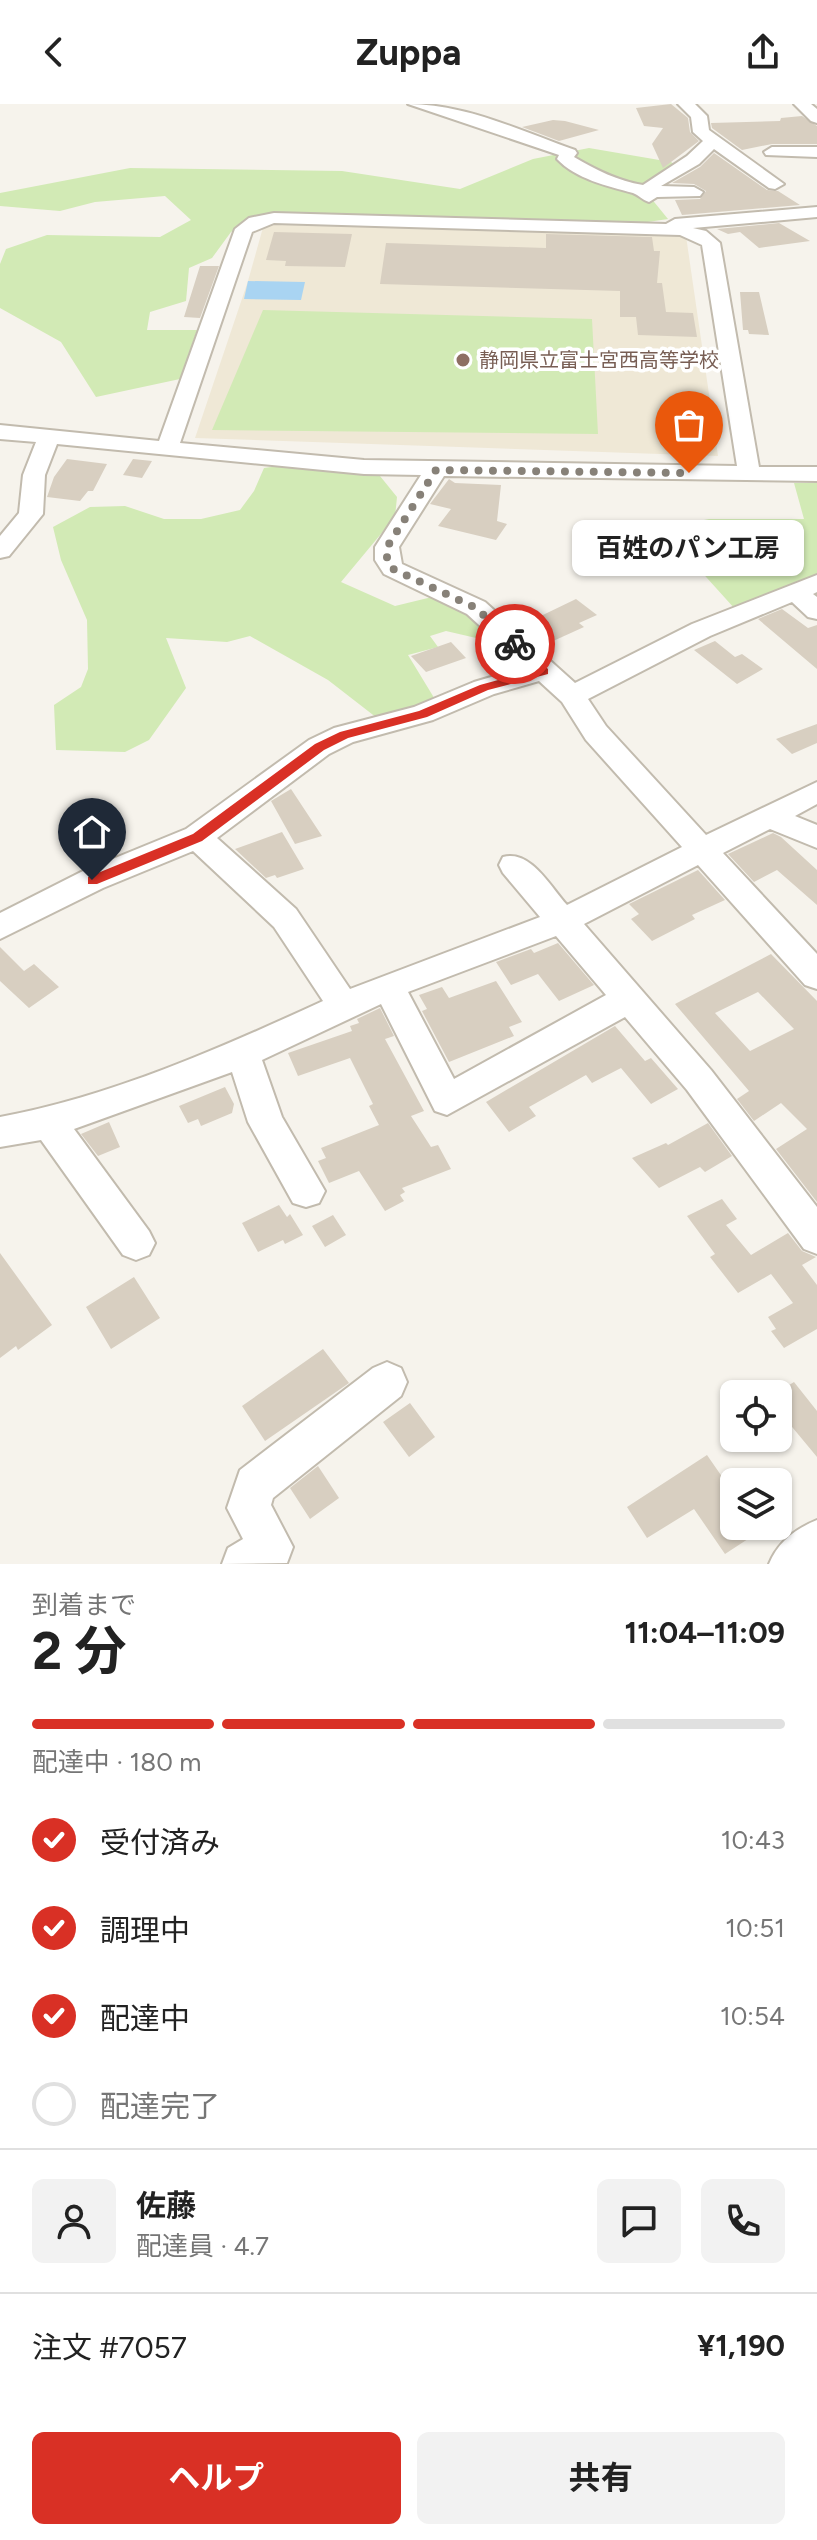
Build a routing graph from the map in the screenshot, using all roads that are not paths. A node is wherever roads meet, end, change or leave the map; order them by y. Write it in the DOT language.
graph roads {
  1 [pos="416,104"];
  2 [pos="686,104"];
  3 [pos="808,104"];
  4 [pos="817,118"];
  5 [pos="711,142"];
  6 [pos="772,152"];
  7 [pos="817,152"];
  8 [pos="775,184"];
  9 [pos="694,192"];
  10 [pos="645,193"];
  11 [pos="817,212"];
  12 [pos="688,223"];
  13 [pos="636,229"];
  14 [pos="732,237"];
  15 [pos="0,432"];
  16 [pos="49,436"];
  17 [pos="167,448"];
  18 [pos="436,470"];
  19 [pos="749,473"];
  20 [pos="817,474"];
  21 [pos="0,551"];
  22 [pos="806,587"];
  23 [pos="817,611"];
  24 [pos="543,671"];
  25 [pos="572,696"];
  26 [pos="817,792"];
  27 [pos="770,817"];
  28 [pos="197,837"];
  29 [pos="817,837"];
  30 [pos="703,849"];
  31 [pos="514,865"];
  32 [pos="560,922"];
  33 [pos="0,927"];
  34 [pos="817,976"];
  35 [pos="388,986"];
  36 [pos="628,999"];
  37 [pos="343,1005"];
  38 [pos="243,1053"];
  39 [pos="49,1123"];
  40 [pos="0,1132"];
  41 [pos="306,1191"];
  42 [pos="817,1237"];
  43 [pos="136,1243"];
  44 [pos="387,1382"];
  45 [pos="817,1542"];
  46 [pos="244,1564"];
  47 [pos="791,1564"];
  1 -- 10 [label="street"];
  2 -- 5 [label="street"];
  3 -- 4 [label="street"];
  5 -- 8 [label="street"];
  5 -- 10 [label="street"];
  6 -- 7 [label="street"];
  9 -- 10 [label="street"];
  10 -- 12 [label="street"];
  11 -- 12 [label="street"];
  12 -- 13 [label="street"];
  12 -- 14 [label="street"];
  13 -- 17 [label="street"];
  13 -- 19 [label="street"];
  15 -- 16 [label="street"];
  16 -- 17 [label="street"];
  16 -- 21 [label="street"];
  17 -- 18 [label="street"];
  18 -- 19 [label="street"];
  18 -- 24 [label="street"];
  19 -- 20 [label="street"];
  22 -- 23 [label="street"];
  22 -- 25 [label="street"];
  24 -- 25 [label="street"];
  24 -- 28 [label="street"];
  25 -- 30 [label="street"];
  26 -- 27 [label="street"];
  27 -- 29 [label="street"];
  27 -- 30 [label="street"];
  28 -- 33 [label="street"];
  28 -- 37 [label="street"];
  30 -- 32 [label="street"];
  30 -- 34 [label="street"];
  31 -- 32 [label="street"];
  32 -- 35 [label="street"];
  32 -- 36 [label="street"];
  35 -- 36 [label="street"];
  35 -- 37 [label="street"];
  36 -- 42 [label="street"];
  37 -- 38 [label="street"];
  38 -- 39 [label="street"];
  38 -- 41 [label="street"];
  39 -- 40 [label="street"];
  39 -- 43 [label="street"];
  44 -- 46 [label="street"];
  45 -- 47 [label="street"];
}
